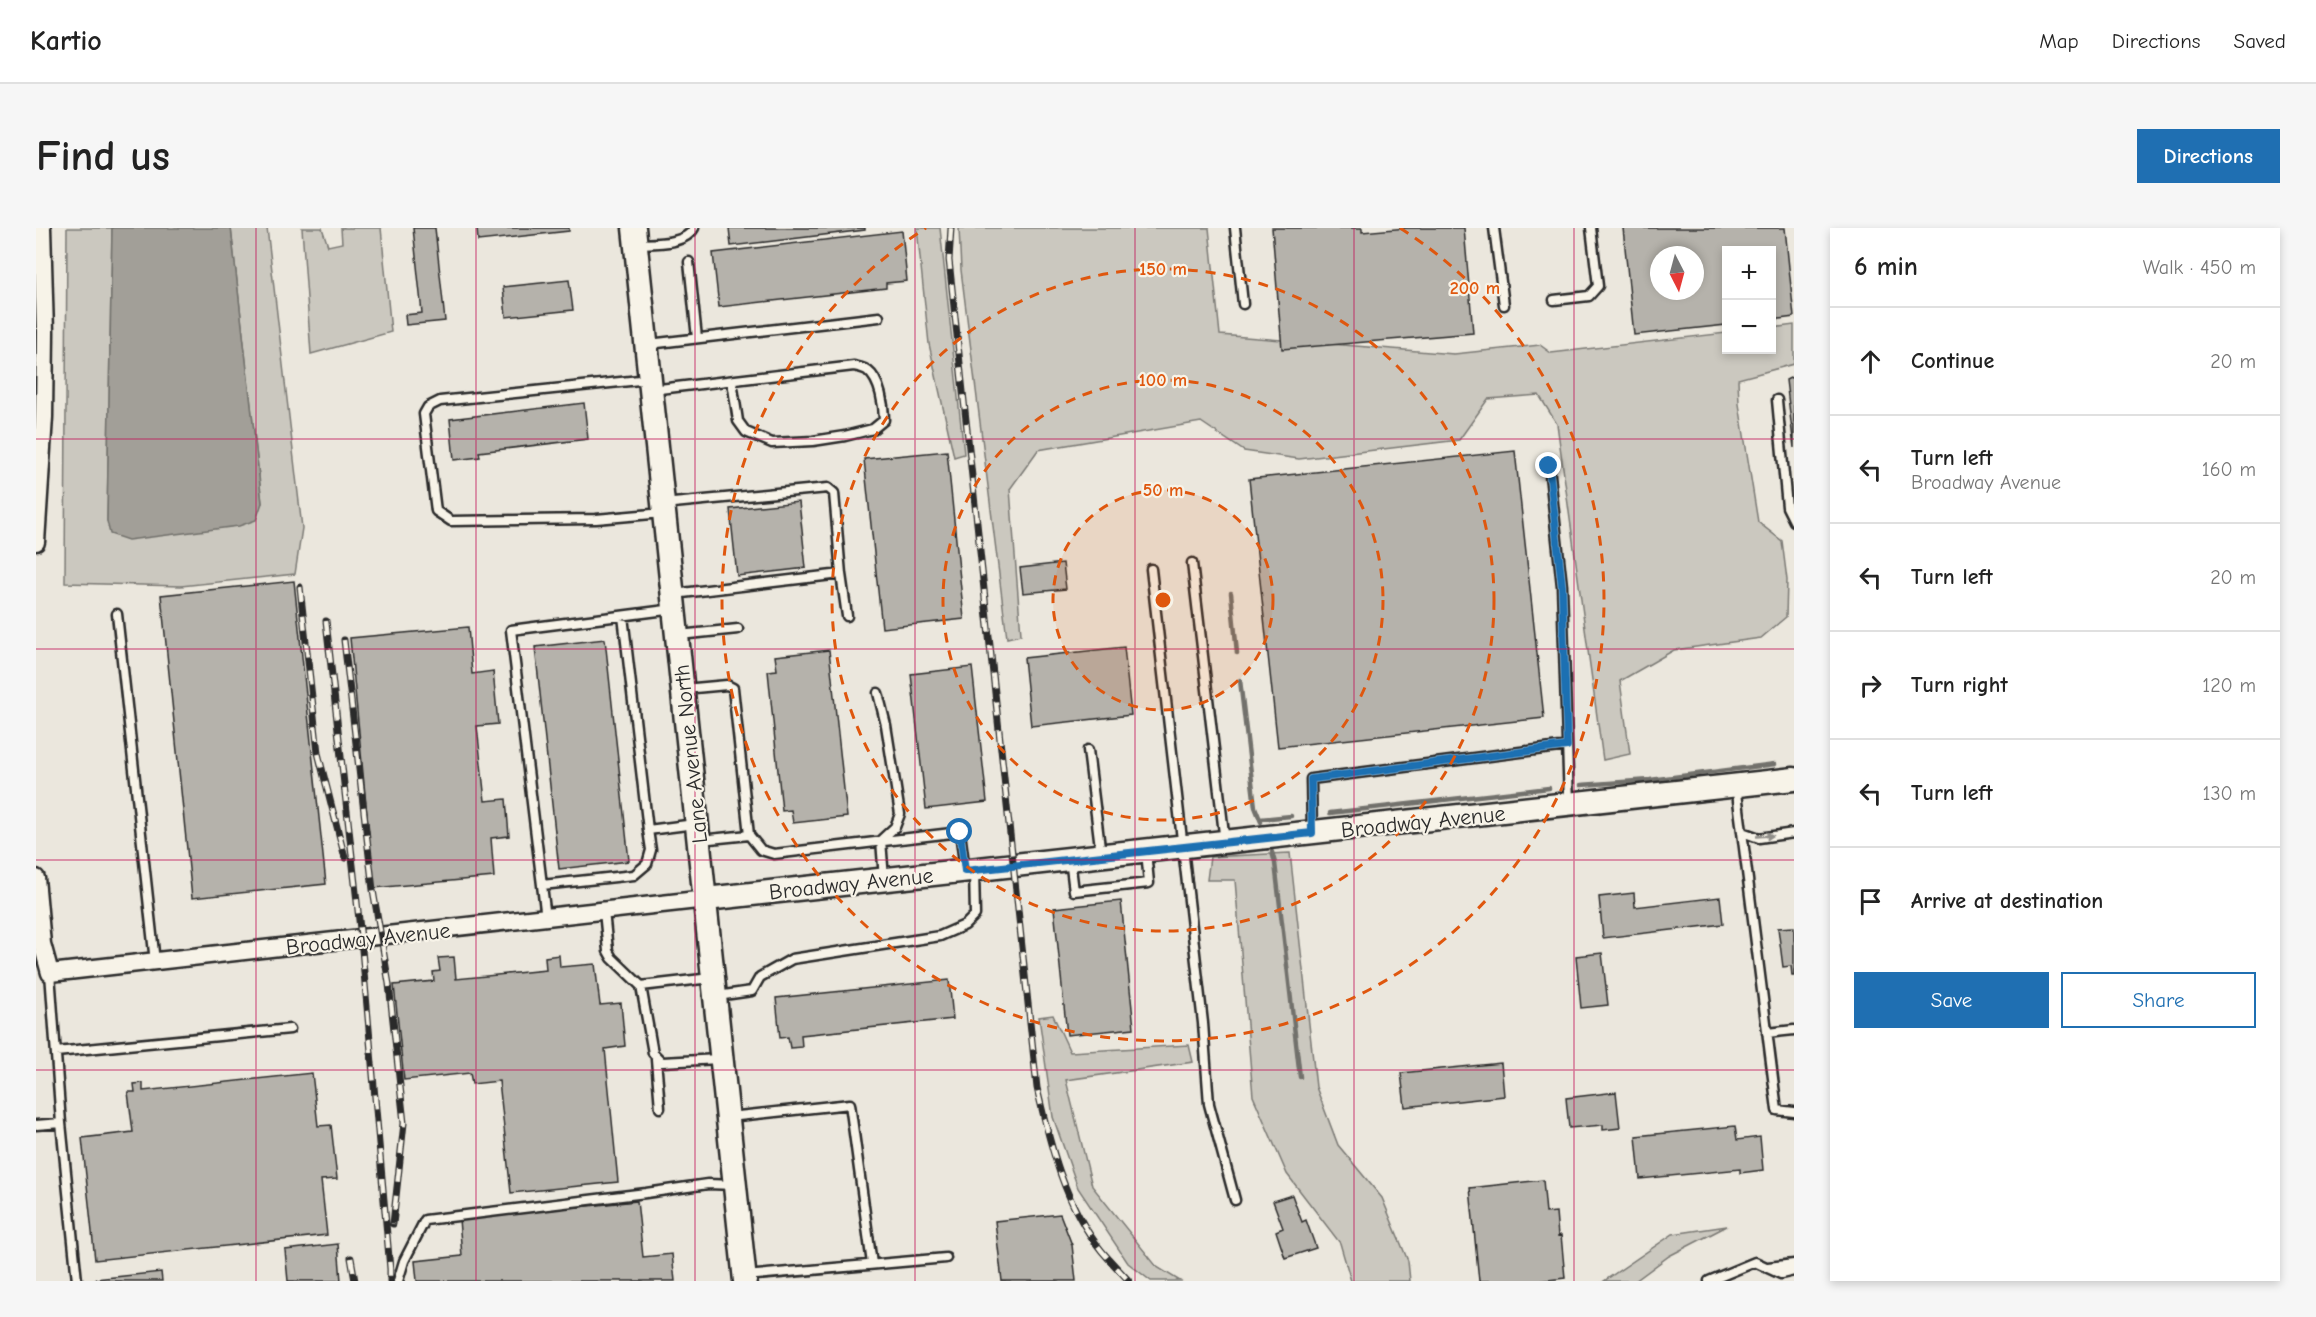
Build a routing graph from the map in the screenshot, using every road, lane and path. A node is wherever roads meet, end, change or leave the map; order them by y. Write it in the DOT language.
graph roads {
  1 [pos="42,228"];
  2 [pos="694,228"];
  3 [pos="1236,228"];
  4 [pos="1494,228"];
  5 [pos="1591,228"];
  6 [pos="635,236"];
  7 [pos="689,262"];
  8 [pos="1554,300"];
  9 [pos="1244,304"];
  10 [pos="1504,305"];
  11 [pos="879,317"];
  12 [pos="698,338"];
  13 [pos="645,344"];
  14 [pos="732,381"];
  15 [pos="650,384"];
  16 [pos="1777,400"];
  17 [pos="1549,466"];
  18 [pos="663,508"];
  19 [pos="1794,521"];
  20 [pos="36,542"];
  21 [pos="1192,563"];
  22 [pos="1151,568"];
  23 [pos="841,574"];
  24 [pos="674,602"];
  25 [pos="117,614"];
  26 [pos="623,616"];
  27 [pos="847,616"];
  28 [pos="738,629"];
  29 [pos="677,635"];
  30 [pos="683,689"];
  31 [pos="878,693"];
  32 [pos="1567,746"];
  33 [pos="1088,750"];
  34 [pos="1794,779"];
  35 [pos="1736,785"];
  36 [pos="1569,804"];
  37 [pos="648,830"];
  38 [pos="699,832"];
  39 [pos="1742,832"];
  40 [pos="1312,833"];
  41 [pos="1794,833"];
  42 [pos="749,835"];
  43 [pos="881,840"];
  44 [pos="1225,842"];
  45 [pos="1183,847"];
  46 [pos="1146,851"];
  47 [pos="1101,856"];
  48 [pos="1070,860"];
  49 [pos="970,871"];
  50 [pos="36,878"];
  51 [pos="884,880"];
  52 [pos="542,885"];
  53 [pos="706,899"];
  54 [pos="604,911"];
  55 [pos="546,918"];
  56 [pos="155,962"];
  57 [pos="51,974"];
  58 [pos="641,986"];
  59 [pos="715,987"];
  60 [pos="290,1029"];
  61 [pos="1794,1030"];
  62 [pos="1767,1033"];
  63 [pos="56,1052"];
  64 [pos="656,1059"];
  65 [pos="723,1059"];
  66 [pos="660,1108"];
  67 [pos="1794,1112"];
  68 [pos="728,1117"];
  69 [pos="61,1123"];
  70 [pos="36,1125"];
  71 [pos="735,1185"];
  72 [pos="1234,1200"];
  73 [pos="946,1258"];
  74 [pos="1794,1263"];
  75 [pos="872,1264"];
  76 [pos="1766,1267"];
  77 [pos="1794,1271"];
  78 [pos="745,1279"];
  79 [pos="77,1281"];
  80 [pos="398,1281"];
  81 [pos="1709,1281"];
  1 -- 20 [label="street"];
  2 -- 6 [label="lane"];
  3 -- 9 [label="lane"];
  4 -- 10 [label="lane"];
  5 -- 8 [label="lane"];
  6 -- 13 [label="street, Lane Avenue North"];
  7 -- 12 [label="lane"];
  11 -- 12 [label="lane"];
  12 -- 13 [label="lane"];
  13 -- 15 [label="street, Lane Avenue North"];
  14 -- 14 [label="lane"];
  14 -- 15 [label="lane"];
  15 -- 18 [label="street, Lane Avenue North"];
  15 -- 18 [label="lane"];
  16 -- 19 [label="lane"];
  17 -- 32 [label="lane"];
  18 -- 23 [label="lane"];
  18 -- 24 [label="street, Lane Avenue North"];
  21 -- 44 [label="lane"];
  22 -- 45 [label="lane"];
  23 -- 24 [label="lane"];
  23 -- 27 [label="lane"];
  24 -- 26 [label="lane"];
  24 -- 29 [label="street, Lane Avenue North"];
  25 -- 56 [label="lane"];
  26 -- 37 [label="lane"];
  26 -- 52 [label="lane"];
  28 -- 29 [label="lane"];
  29 -- 30 [label="street, Lane Avenue North"];
  30 -- 38 [label="street, Lane Avenue North"];
  30 -- 42 [label="lane"];
  31 -- 43 [label="lane"];
  32 -- 36 [label="lane"];
  32 -- 40 [label="lane"];
  33 -- 47 [label="lane"];
  34 -- 35 [label="street, Broadway Avenue"];
  35 -- 36 [label="street, Broadway Avenue"];
  35 -- 39 [label="lane"];
  36 -- 40 [label="street, Broadway Avenue"];
  37 -- 38 [label="lane"];
  37 -- 52 [label="lane"];
  38 -- 42 [label="lane"];
  38 -- 53 [label="street, Lane Avenue North"];
  39 -- 41 [label="lane, one-way"];
  39 -- 62 [label="lane"];
  40 -- 44 [label="street, Broadway Avenue"];
  42 -- 43 [label="lane"];
  43 -- 49 [label="lane"];
  43 -- 51 [label="lane"];
  44 -- 45 [label="street, Broadway Avenue"];
  45 -- 46 [label="street, Broadway Avenue"];
  45 -- 72 [label="lane"];
  46 -- 47 [label="street, Broadway Avenue"];
  46 -- 48 [label="lane"];
  47 -- 48 [label="street, Broadway Avenue"];
  48 -- 49 [label="street, Broadway Avenue"];
  49 -- 51 [label="street, Broadway Avenue"];
  49 -- 59 [label="lane"];
  50 -- 57 [label="street"];
  51 -- 53 [label="street, Broadway Avenue"];
  52 -- 55 [label="lane"];
  53 -- 54 [label="street, Broadway Avenue"];
  53 -- 59 [label="street, Lane Avenue North"];
  54 -- 55 [label="street, Broadway Avenue"];
  54 -- 58 [label="lane"];
  55 -- 56 [label="street, Broadway Avenue"];
  56 -- 57 [label="street, Broadway Avenue"];
  57 -- 63 [label="lane"];
  58 -- 59 [label="lane"];
  58 -- 64 [label="lane"];
  59 -- 65 [label="street, Lane Avenue North"];
  60 -- 63 [label="lane"];
  61 -- 62 [label="lane"];
  62 -- 67 [label="lane"];
  63 -- 69 [label="lane"];
  64 -- 65 [label="lane"];
  64 -- 66 [label="lane"];
  65 -- 68 [label="street, Lane Avenue North"];
  68 -- 71 [label="street, Lane Avenue North"];
  68 -- 75 [label="lane"];
  69 -- 70 [label="lane"];
  69 -- 79 [label="lane"];
  71 -- 78 [label="street, Lane Avenue North"];
  71 -- 80 [label="lane"];
  73 -- 75 [label="lane"];
  74 -- 76 [label="lane"];
  75 -- 78 [label="lane"];
  76 -- 77 [label="lane"];
  76 -- 81 [label="lane"];
}
